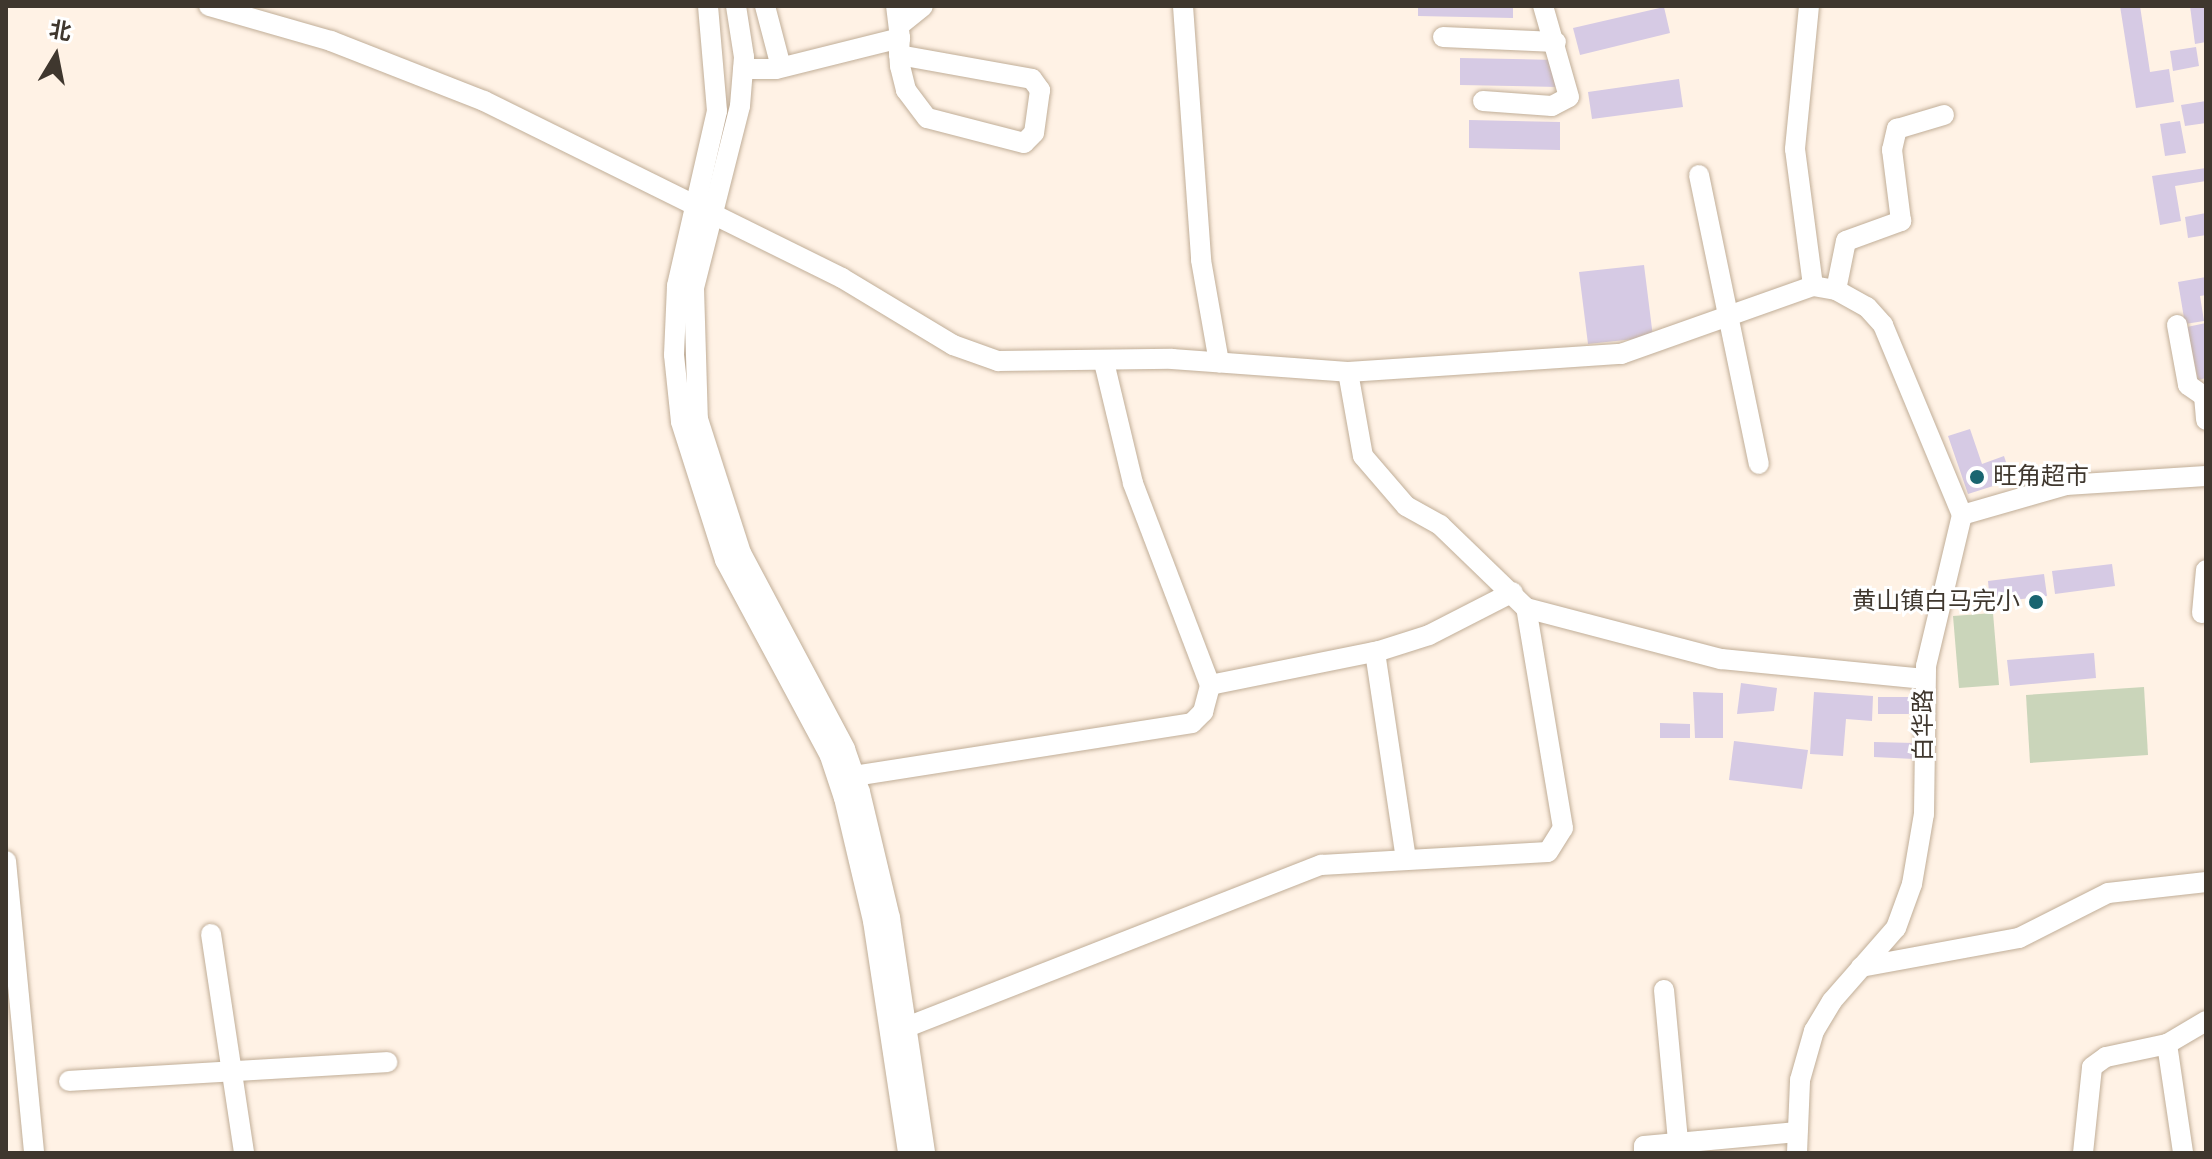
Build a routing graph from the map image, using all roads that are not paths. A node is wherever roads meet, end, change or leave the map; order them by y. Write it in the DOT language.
graph roads {
  1 [pos="209,6"];
  2 [pos="708,6"];
  3 [pos="736,6"];
  4 [pos="765,6"];
  5 [pos="923,6"];
  6 [pos="1183,6"];
  7 [pos="1545,6"];
  8 [pos="1809,6"];
  9 [pos="242,10"];
  10 [pos="899,31"];
  11 [pos="1443,37"];
  12 [pos="1556,42"];
  13 [pos="781,67"];
  14 [pos="743,69"];
  15 [pos="1483,101"];
  16 [pos="1944,115"];
  17 [pos="1699,175"];
  18 [pos="702,213"];
  19 [pos="1813,286"];
  20 [pos="1836,290"];
  21 [pos="1725,317"];
  22 [pos="2177,325"];
  23 [pos="1104,362"];
  24 [pos="1219,362"];
  25 [pos="1348,372"];
  26 [pos="2206,420"];
  27 [pos="1759,464"];
  28 [pos="2206,476"];
  29 [pos="1962,515"];
  30 [pos="2206,570"];
  31 [pos="1513,592"];
  32 [pos="1526,608"];
  33 [pos="2202,613"];
  34 [pos="1375,652"];
  35 [pos="1925,679"];
  36 [pos="1210,685"];
  37 [pos="854,776"];
  38 [pos="1406,859"];
  39 [pos="6,861"];
  40 [pos="2206,882"];
  41 [pos="211,934"];
  42 [pos="1861,967"];
  43 [pos="1664,990"];
  44 [pos="2206,1021"];
  45 [pos="907,1027"];
  46 [pos="2167,1044"];
  47 [pos="387,1062"];
  48 [pos="231,1071"];
  49 [pos="69,1081"];
  50 [pos="1797,1132"];
  51 [pos="1678,1142"];
  52 [pos="34,1153"];
  53 [pos="244,1153"];
  54 [pos="908,1153"];
  55 [pos="925,1153"];
  56 [pos="1644,1153"];
  57 [pos="1797,1153"];
  58 [pos="2083,1153"];
  59 [pos="2183,1153"];
  1 -- 9 [label="street"];
  2 -- 18 [label="street"];
  3 -- 14 [label="street"];
  4 -- 13 [label="street"];
  5 -- 10 [label="street"];
  6 -- 24 [label="street"];
  7 -- 12 [label="street"];
  8 -- 19 [label="street"];
  9 -- 18 [label="street"];
  10 -- 10 [label="street"];
  10 -- 13 [label="street"];
  11 -- 12 [label="street"];
  12 -- 15 [label="street"];
  13 -- 14 [label="street"];
  14 -- 18 [label="street"];
  16 -- 20 [label="street"];
  17 -- 21 [label="street"];
  18 -- 23 [label="street"];
  18 -- 37 [label="street"];
  18 -- 54 [label="street"];
  19 -- 20 [label="street"];
  19 -- 21 [label="street"];
  20 -- 29 [label="street"];
  21 -- 25 [label="street"];
  21 -- 27 [label="street"];
  22 -- 26 [label="street"];
  23 -- 24 [label="street"];
  23 -- 36 [label="street"];
  24 -- 25 [label="street"];
  25 -- 31 [label="street"];
  28 -- 29 [label="street"];
  29 -- 35 [label="street, 白华路"];
  30 -- 33 [label="street"];
  31 -- 32 [label="street"];
  31 -- 34 [label="street"];
  32 -- 35 [label="street"];
  32 -- 38 [label="street"];
  34 -- 36 [label="street"];
  34 -- 38 [label="street"];
  35 -- 42 [label="street, 白华路"];
  36 -- 37 [label="street"];
  37 -- 45 [label="street"];
  38 -- 45 [label="street"];
  39 -- 52 [label="street"];
  40 -- 42 [label="street"];
  41 -- 48 [label="street"];
  42 -- 50 [label="street, 白华路"];
  43 -- 51 [label="street"];
  44 -- 46 [label="street"];
  45 -- 55 [label="street"];
  46 -- 58 [label="street"];
  46 -- 59 [label="street"];
  47 -- 48 [label="street"];
  48 -- 49 [label="street"];
  48 -- 53 [label="street"];
  50 -- 51 [label="street"];
  50 -- 57 [label="street, 白华路"];
  51 -- 56 [label="street"];
}
